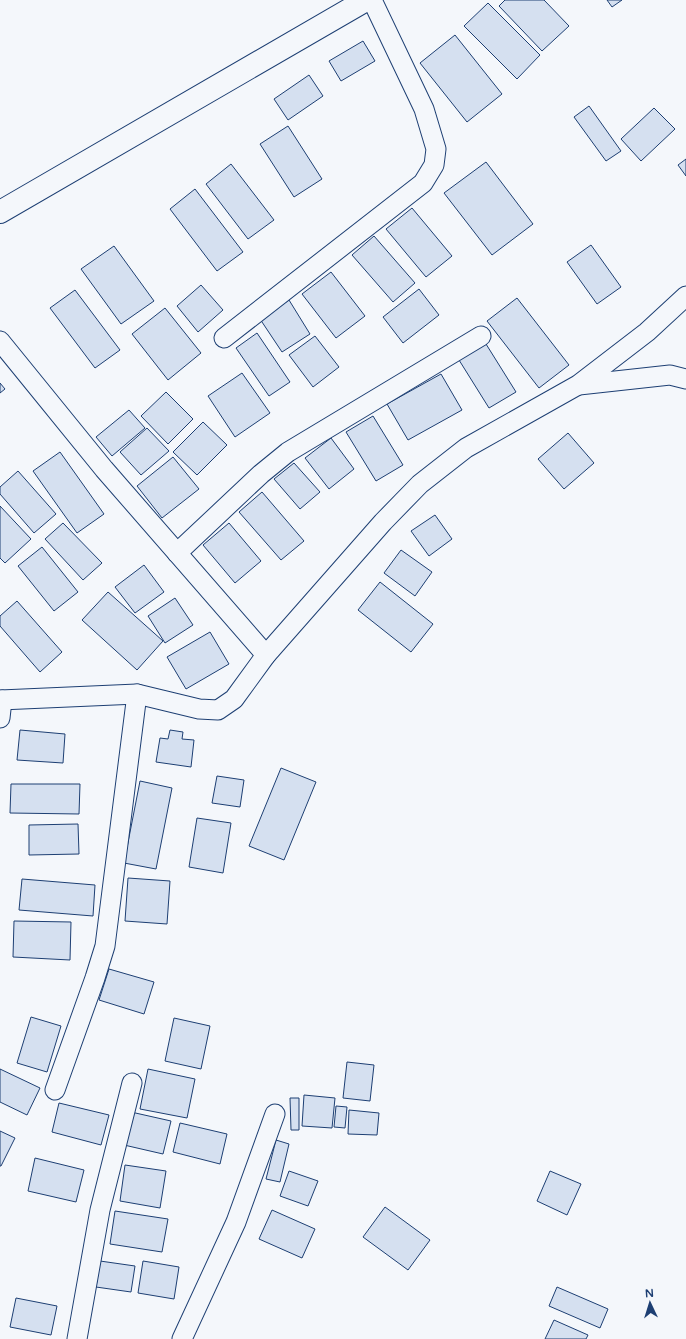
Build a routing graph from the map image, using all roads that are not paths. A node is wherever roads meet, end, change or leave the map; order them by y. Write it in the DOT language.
graph roads {
  1 [pos="366,0"];
  2 [pos="372,0"];
  3 [pos="0,212"];
  4 [pos="686,296"];
  5 [pos="481,336"];
  6 [pos="224,338"];
  7 [pos="0,341"];
  8 [pos="686,379"];
  9 [pos="578,385"];
  10 [pos="177,553"];
  11 [pos="266,655"];
  12 [pos="137,694"];
  13 [pos="1,700"];
  14 [pos="0,718"];
  15 [pos="132,1083"];
  16 [pos="55,1090"];
  17 [pos="275,1114"];
  18 [pos="77,1339"];
  19 [pos="182,1339"];
  1 -- 3 [label="main road"];
  2 -- 6 [label="street"];
  4 -- 9 [label="street"];
  5 -- 10 [label="street"];
  7 -- 10 [label="street"];
  8 -- 9 [label="street"];
  9 -- 11 [label="street"];
  10 -- 11 [label="street"];
  11 -- 12 [label="street"];
  12 -- 13 [label="street"];
  12 -- 16 [label="street"];
  13 -- 14 [label="street"];
  15 -- 18 [label="street"];
  17 -- 19 [label="street"];
}
